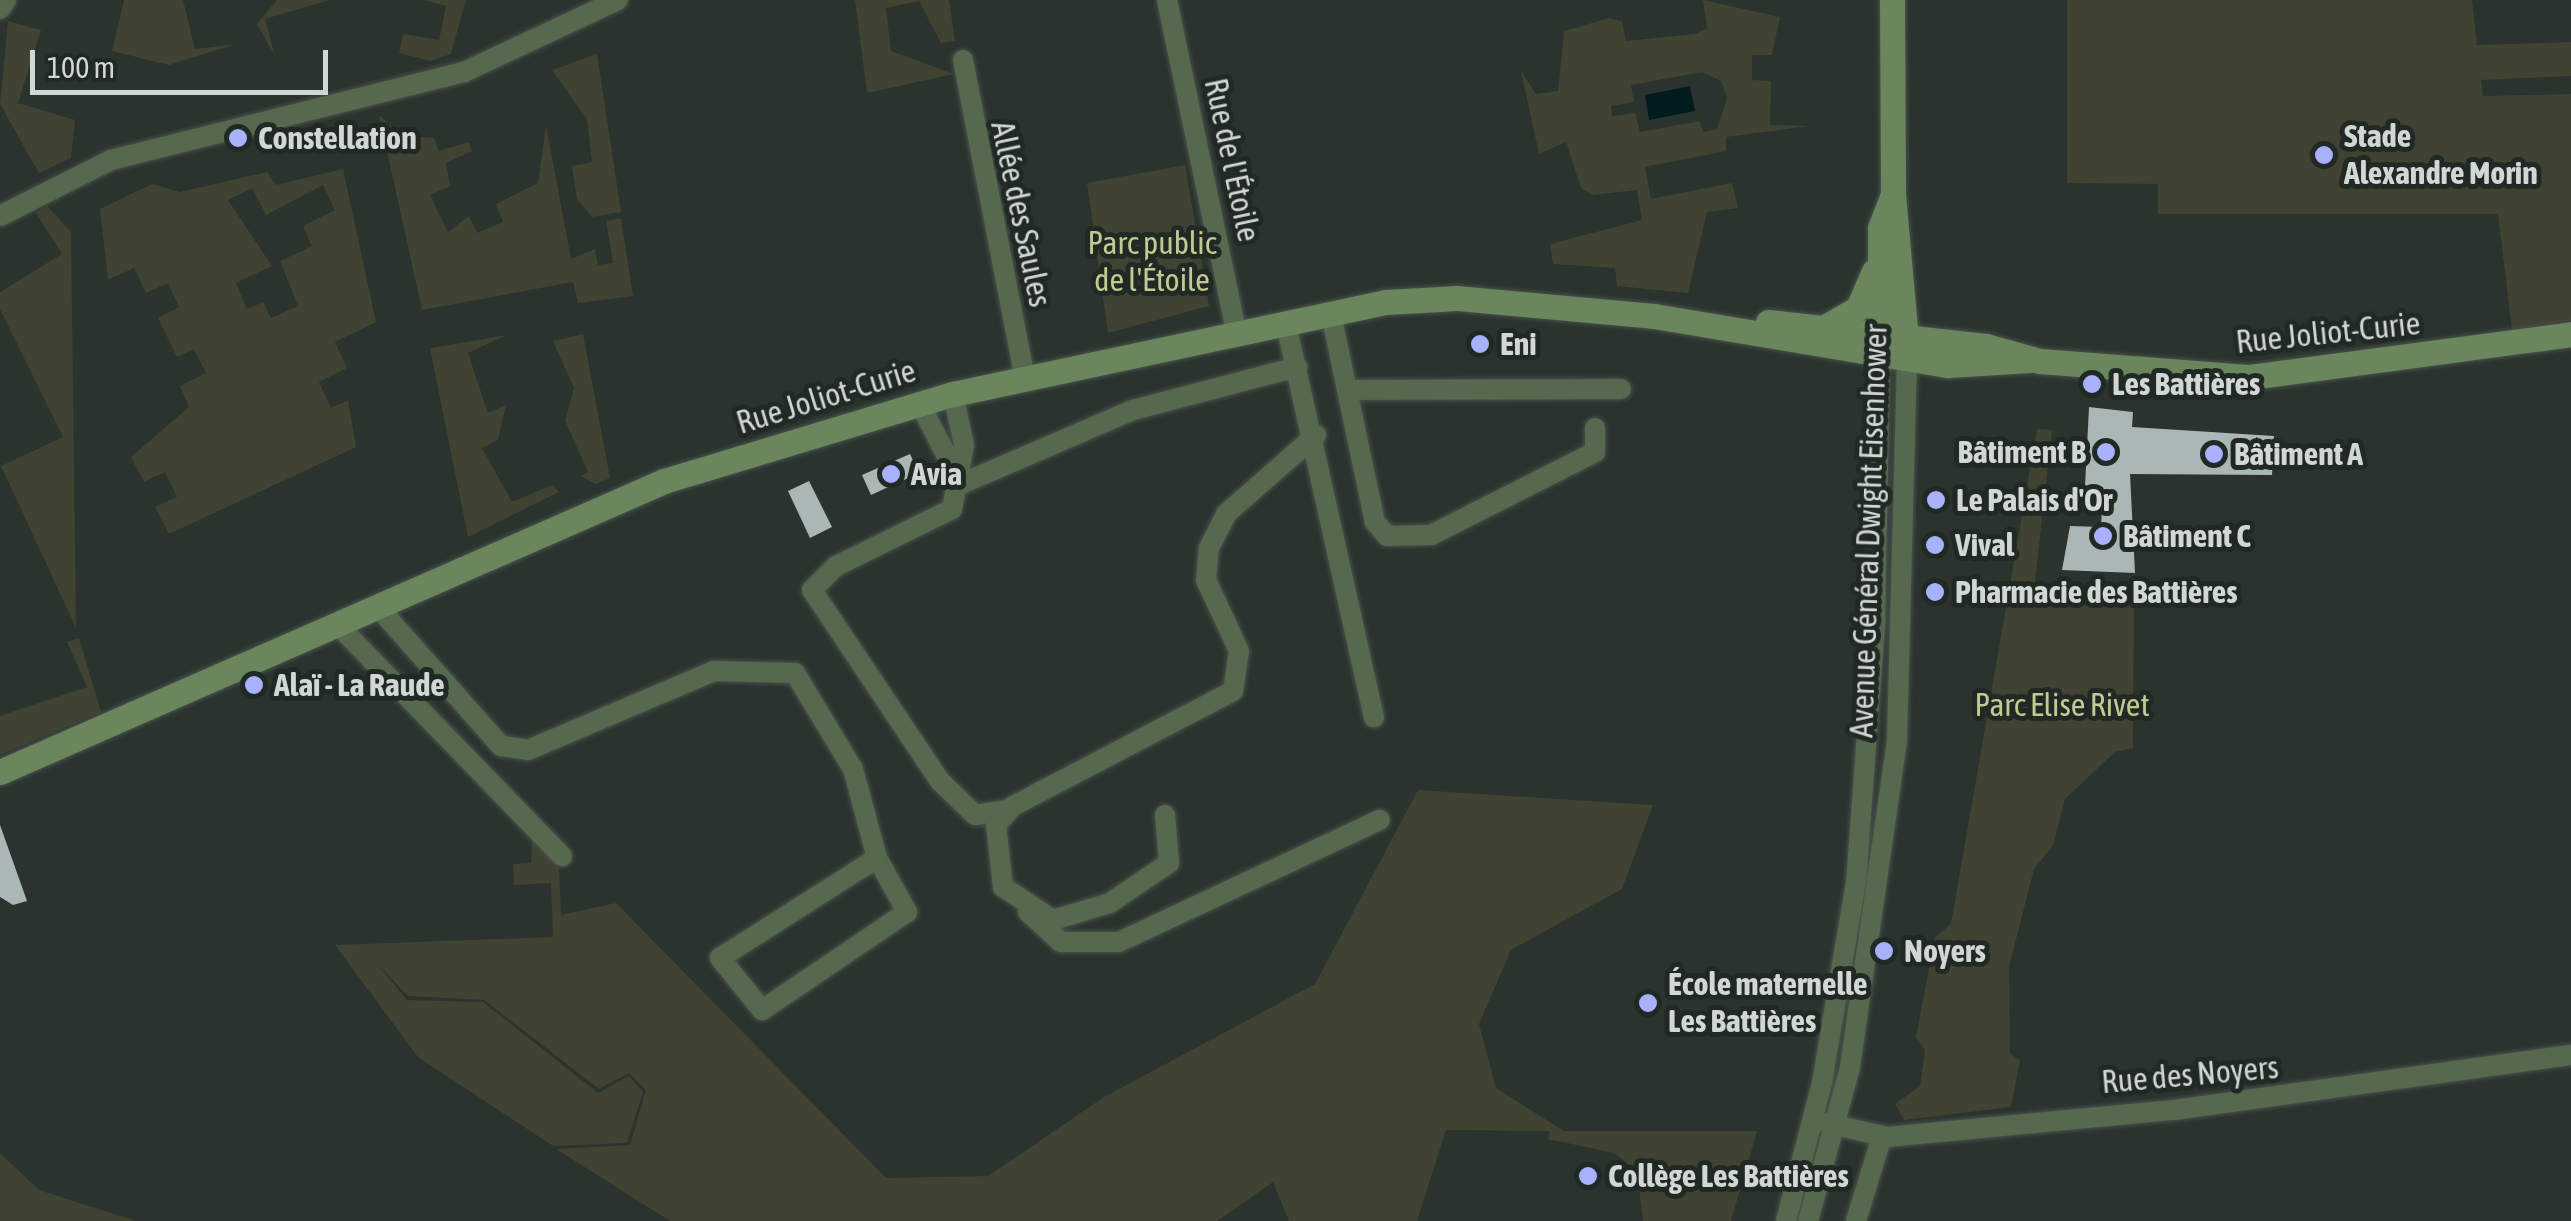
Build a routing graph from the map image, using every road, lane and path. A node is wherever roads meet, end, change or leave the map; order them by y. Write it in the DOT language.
graph roads {
  1 [pos="6,0"];
  2 [pos="618,0"];
  3 [pos="1167,0"];
  4 [pos="1892,0"];
  5 [pos="0,10"];
  6 [pos="963,60"];
  7 [pos="1893,194"];
  8 [pos="0,216"];
  9 [pos="1880,252"];
  10 [pos="1331,314"];
  11 [pos="1286,324"];
  12 [pos="1724,325"];
  13 [pos="1825,327"];
  14 [pos="1238,334"];
  15 [pos="2571,334"];
  16 [pos="1880,344"];
  17 [pos="1907,348"];
  18 [pos="1297,367"];
  19 [pos="1025,380"];
  20 [pos="1621,389"];
  21 [pos="1348,390"];
  22 [pos="953,394"];
  23 [pos="919,402"];
  24 [pos="1595,428"];
  25 [pos="1316,435"];
  26 [pos="961,484"];
  27 [pos="378,607"];
  28 [pos="338,625"];
  29 [pos="1374,717"];
  30 [pos="0,772"];
  31 [pos="1012,806"];
  32 [pos="1165,816"];
  33 [pos="1380,820"];
  34 [pos="562,856"];
  35 [pos="877,858"];
  36 [pos="1027,910"];
  37 [pos="2571,1056"];
  38 [pos="1814,1120"];
  39 [pos="1836,1125"];
  40 [pos="1882,1136"];
  41 [pos="1786,1221"];
  42 [pos="1808,1221"];
  43 [pos="1856,1221"];
  1 -- 5 [label="street"];
  2 -- 8 [label="street"];
  3 -- 14 [label="street, Rue de l'Étoile"];
  4 -- 7 [label="main road, Avenue Général Dwight Eisenhower"];
  6 -- 19 [label="street, Allée des Saules"];
  7 -- 9 [label="main road, Avenue Général Dwight Eisenhower"];
  7 -- 17 [label="main road, Avenue Général Dwight Eisenhower"];
  9 -- 13 [label="main road"];
  9 -- 16 [label="main road, Avenue Général Dwight Eisenhower"];
  10 -- 11 [label="main road, Rue Joliot-Curie"];
  10 -- 12 [label="main road, Rue Joliot-Curie"];
  10 -- 21 [label="street"];
  11 -- 14 [label="main road, Rue Joliot-Curie"];
  11 -- 18 [label="street"];
  12 -- 13 [label="main road, Rue Joliot-Curie"];
  12 -- 16 [label="main road, Rue Joliot-Curie"];
  13 -- 16 [label="main road, Rue Joliot-Curie"];
  14 -- 19 [label="main road, Rue Joliot-Curie"];
  15 -- 17 [label="main road, Rue Joliot-Curie"];
  16 -- 17 [label="main road, Rue Joliot-Curie"];
  16 -- 38 [label="street, Avenue Général Dwight Eisenhower"];
  17 -- 39 [label="street, Avenue Général Dwight Eisenhower"];
  18 -- 25 [label="street"];
  18 -- 26 [label="street"];
  19 -- 22 [label="main road, Rue Joliot-Curie"];
  20 -- 21 [label="street"];
  21 -- 24 [label="street"];
  22 -- 23 [label="main road, Rue Joliot-Curie"];
  22 -- 26 [label="street"];
  23 -- 26 [label="street"];
  23 -- 27 [label="main road, Rue Joliot-Curie"];
  25 -- 29 [label="street"];
  25 -- 31 [label="street"];
  26 -- 31 [label="street"];
  27 -- 28 [label="main road, Rue Joliot-Curie"];
  27 -- 35 [label="street"];
  28 -- 30 [label="main road, Rue Joliot-Curie"];
  28 -- 34 [label="street"];
  31 -- 36 [label="street"];
  32 -- 36 [label="street"];
  33 -- 36 [label="street"];
  35 -- 35 [label="street"];
  37 -- 40 [label="street, Rue des Noyers"];
  38 -- 39 [label="street, Rue des Noyers"];
  38 -- 41 [label="street, Avenue Général Dwight Eisenhower"];
  39 -- 40 [label="street, Rue des Noyers"];
  39 -- 42 [label="street, Avenue Général Dwight Eisenhower"];
  40 -- 43 [label="street"];
}
